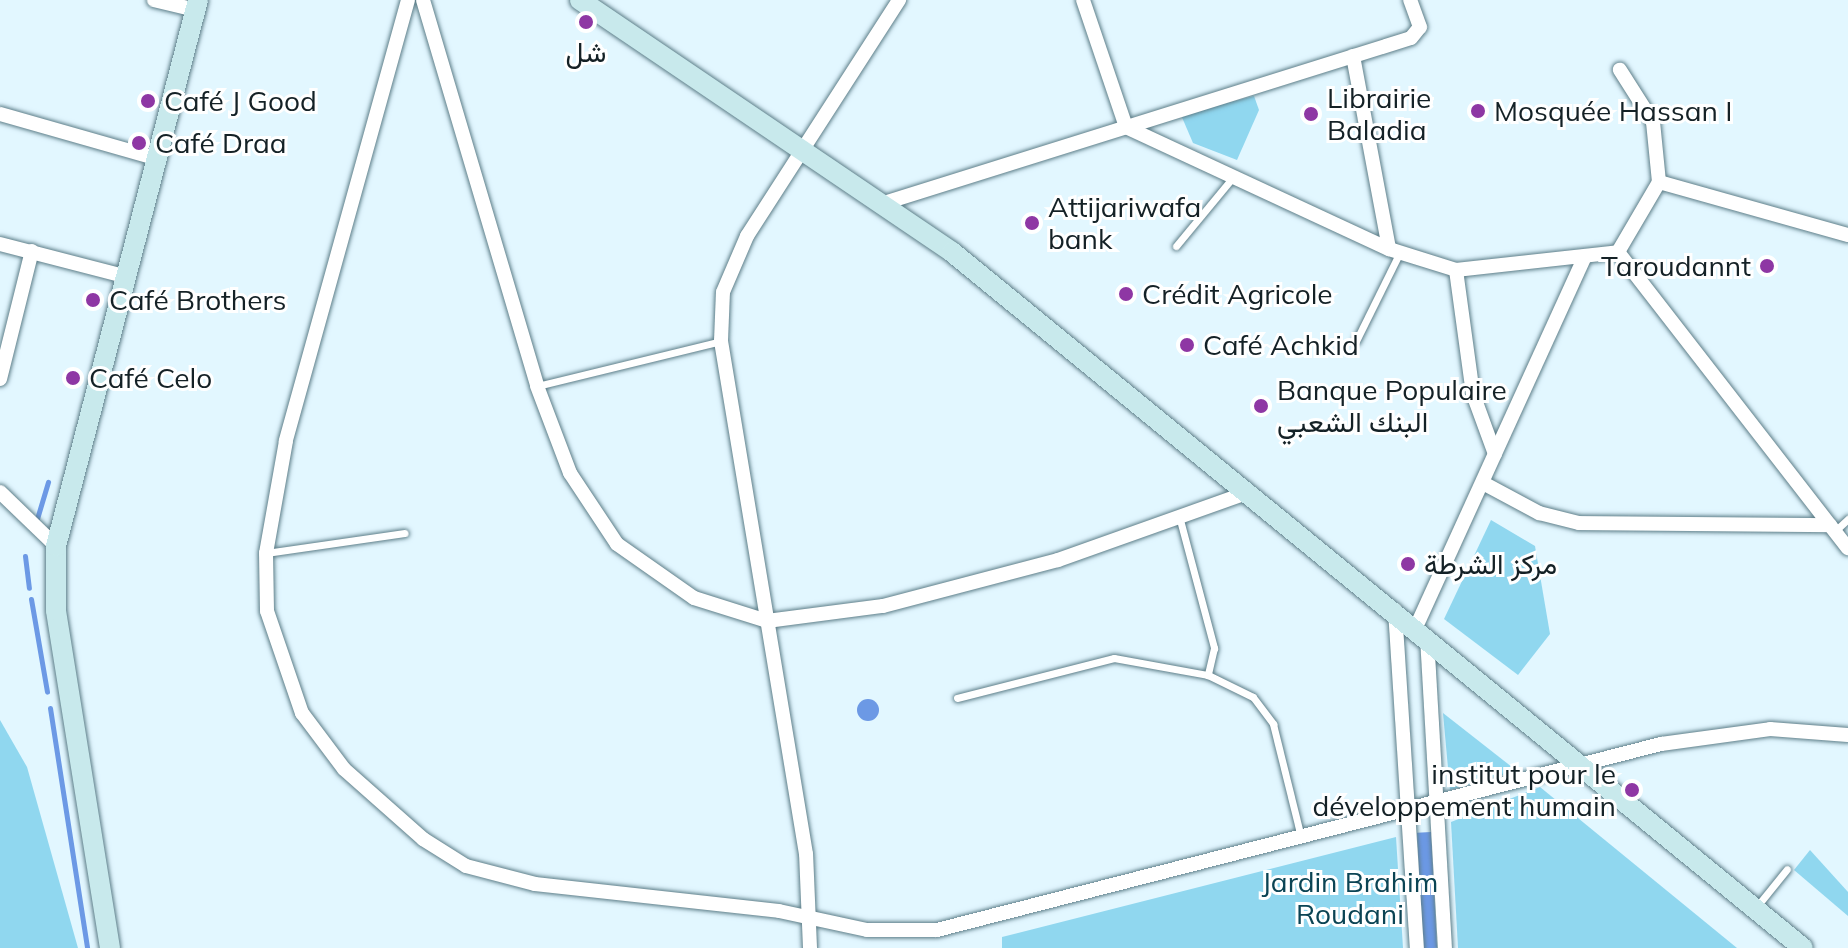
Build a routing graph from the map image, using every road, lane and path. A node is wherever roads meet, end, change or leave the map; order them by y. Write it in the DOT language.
graph roads {
  1 [pos="154,0"];
  2 [pos="408,0"];
  3 [pos="423,0"];
  4 [pos="580,0"];
  5 [pos="899,0"];
  6 [pos="1083,0"];
  7 [pos="1410,0"];
  8 [pos="197,5"];
  9 [pos="1353,56"];
  10 [pos="1620,70"];
  11 [pos="0,114"];
  12 [pos="1126,127"];
  13 [pos="805,149"];
  14 [pos="158,159"];
  15 [pos="1233,177"];
  16 [pos="1659,182"];
  17 [pos="881,204"];
  18 [pos="1848,235"];
  19 [pos="0,244"];
  20 [pos="1176,246"];
  21 [pos="1394,250"];
  22 [pos="32,251"];
  23 [pos="1618,252"];
  24 [pos="1585,257"];
  25 [pos="1456,270"];
  26 [pos="128,277"];
  27 [pos="721,341"];
  28 [pos="1356,341"];
  29 [pos="0,379"];
  30 [pos="537,386"];
  31 [pos="1495,454"];
  32 [pos="1483,483"];
  33 [pos="0,492"];
  34 [pos="1249,492"];
  35 [pos="1179,516"];
  36 [pos="1848,519"];
  37 [pos="1832,528"];
  38 [pos="405,533"];
  39 [pos="56,546"];
  40 [pos="1848,548"];
  41 [pos="266,553"];
  42 [pos="1395,610"];
  43 [pos="767,621"];
  44 [pos="1421,632"];
  45 [pos="1208,675"];
  46 [pos="957,698"];
  47 [pos="1846,732"];
  48 [pos="1580,763"];
  49 [pos="1436,806"];
  50 [pos="1408,814"];
  51 [pos="1301,839"];
  52 [pos="1787,869"];
  53 [pos="1756,907"];
  54 [pos="812,919"];
  55 [pos="110,948"];
  56 [pos="810,948"];
  57 [pos="1417,948"];
  58 [pos="1445,948"];
  59 [pos="1803,948"];
  1 -- 8 [label="street"];
  2 -- 41 [label="street"];
  3 -- 30 [label="street"];
  4 -- 13 [label="main road"];
  5 -- 13 [label="street"];
  6 -- 12 [label="street"];
  7 -- 9 [label="street"];
  8 -- 14 [label="main road"];
  9 -- 12 [label="street"];
  9 -- 21 [label="street"];
  10 -- 16 [label="street"];
  11 -- 14 [label="street"];
  12 -- 15 [label="street"];
  12 -- 17 [label="street"];
  13 -- 17 [label="main road"];
  13 -- 27 [label="street"];
  14 -- 26 [label="main road"];
  15 -- 20 [label="lane"];
  15 -- 21 [label="street"];
  16 -- 18 [label="street"];
  16 -- 23 [label="street"];
  17 -- 34 [label="main road"];
  19 -- 22 [label="street"];
  21 -- 25 [label="street"];
  21 -- 28 [label="lane"];
  22 -- 26 [label="street"];
  22 -- 29 [label="street"];
  23 -- 24 [label="street"];
  23 -- 37 [label="street"];
  24 -- 25 [label="street"];
  24 -- 31 [label="street"];
  25 -- 31 [label="street"];
  26 -- 39 [label="main road"];
  27 -- 30 [label="lane"];
  27 -- 43 [label="street"];
  30 -- 43 [label="street"];
  31 -- 32 [label="street"];
  32 -- 37 [label="street"];
  32 -- 44 [label="street"];
  33 -- 39 [label="street"];
  34 -- 35 [label="street"];
  34 -- 42 [label="main road"];
  35 -- 43 [label="street"];
  35 -- 45 [label="lane"];
  36 -- 37 [label="lane"];
  37 -- 40 [label="street"];
  38 -- 41 [label="lane"];
  39 -- 55 [label="main road"];
  41 -- 54 [label="street"];
  42 -- 44 [label="main road"];
  42 -- 50 [label="street"];
  43 -- 54 [label="street"];
  44 -- 48 [label="main road"];
  44 -- 49 [label="street"];
  45 -- 46 [label="lane"];
  45 -- 51 [label="lane"];
  47 -- 48 [label="street"];
  48 -- 49 [label="street"];
  48 -- 53 [label="main road"];
  49 -- 50 [label="street"];
  49 -- 58 [label="street"];
  50 -- 51 [label="street"];
  50 -- 57 [label="street"];
  51 -- 54 [label="street"];
  52 -- 53 [label="lane"];
  53 -- 59 [label="main road"];
  54 -- 56 [label="street"];
}
